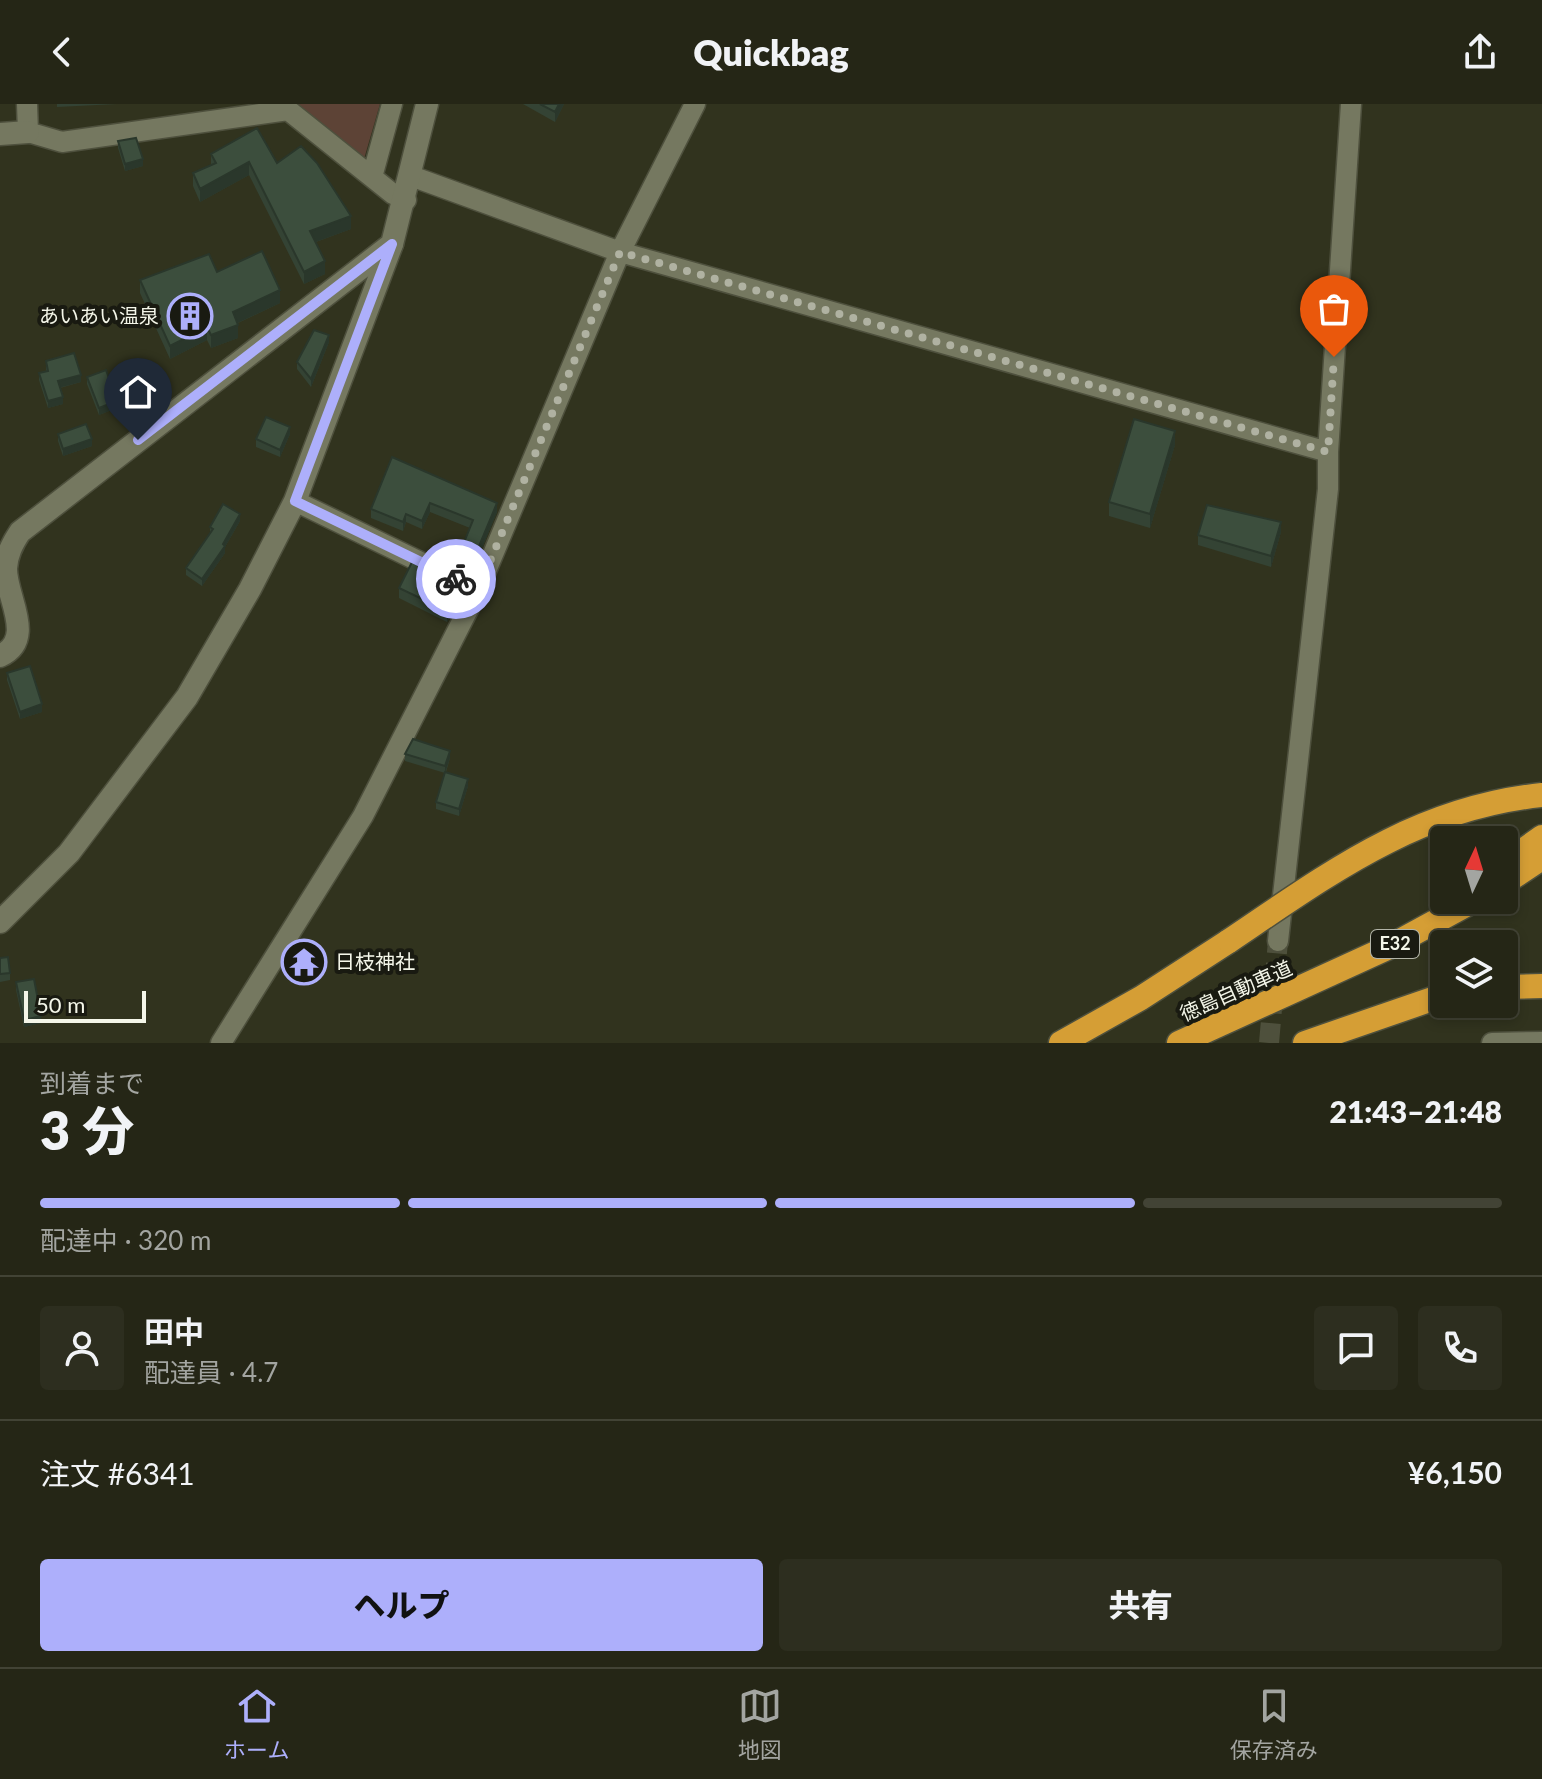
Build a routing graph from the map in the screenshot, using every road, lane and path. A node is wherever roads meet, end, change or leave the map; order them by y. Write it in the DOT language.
graph roads {
  1 [pos="27,104"];
  2 [pos="392,104"];
  3 [pos="427,104"];
  4 [pos="695,104"];
  5 [pos="1351,104"];
  6 [pos="284,107"];
  7 [pos="28,132"];
  8 [pos="0,134"];
  9 [pos="411,176"];
  10 [pos="372,177"];
  11 [pos="406,200"];
  12 [pos="392,244"];
  13 [pos="620,252"];
  14 [pos="1328,452"];
  15 [pos="295,501"];
  16 [pos="478,590"];
  17 [pos="0,656"];
  18 [pos="1542,795"];
  19 [pos="1542,837"];
  20 [pos="1518,854"];
  21 [pos="1542,858"];
  22 [pos="1518,874"];
  23 [pos="1430,912"];
  24 [pos="1448,914"];
  25 [pos="0,922"];
  26 [pos="1278,941"];
  27 [pos="1312,983"];
  28 [pos="1542,986"];
  29 [pos="1518,987"];
  30 [pos="1430,1000"];
  31 [pos="1542,1042"];
  32 [pos="221,1043"];
  33 [pos="1061,1043"];
  34 [pos="1179,1043"];
  35 [pos="1305,1043"];
  36 [pos="1492,1043"];
  1 -- 7 [label="street"];
  2 -- 10 [label="street"];
  3 -- 9 [label="street"];
  4 -- 13 [label="street"];
  5 -- 14 [label="street"];
  6 -- 7 [label="street"];
  6 -- 10 [label="street"];
  7 -- 8 [label="street"];
  9 -- 11 [label="street"];
  9 -- 13 [label="street"];
  10 -- 11 [label="street"];
  11 -- 12 [label="street"];
  12 -- 15 [label="street"];
  12 -- 17 [label="street"];
  13 -- 14 [label="street"];
  13 -- 16 [label="street"];
  14 -- 26 [label="street"];
  15 -- 16 [label="street"];
  15 -- 25 [label="street"];
  16 -- 32 [label="street"];
  18 -- 33 [label="highway, bridge"];
  19 -- 20 [label="highway"];
  21 -- 22 [label="highway"];
  23 -- 27 [label="highway, 徳島自動車道 / E32"];
  24 -- 27 [label="highway, 徳島自動車道 / E32"];
  27 -- 34 [label="highway, 徳島自動車道 / E32"];
  28 -- 29 [label="highway"];
  30 -- 35 [label="highway"];
  31 -- 36 [label="street"];
}
